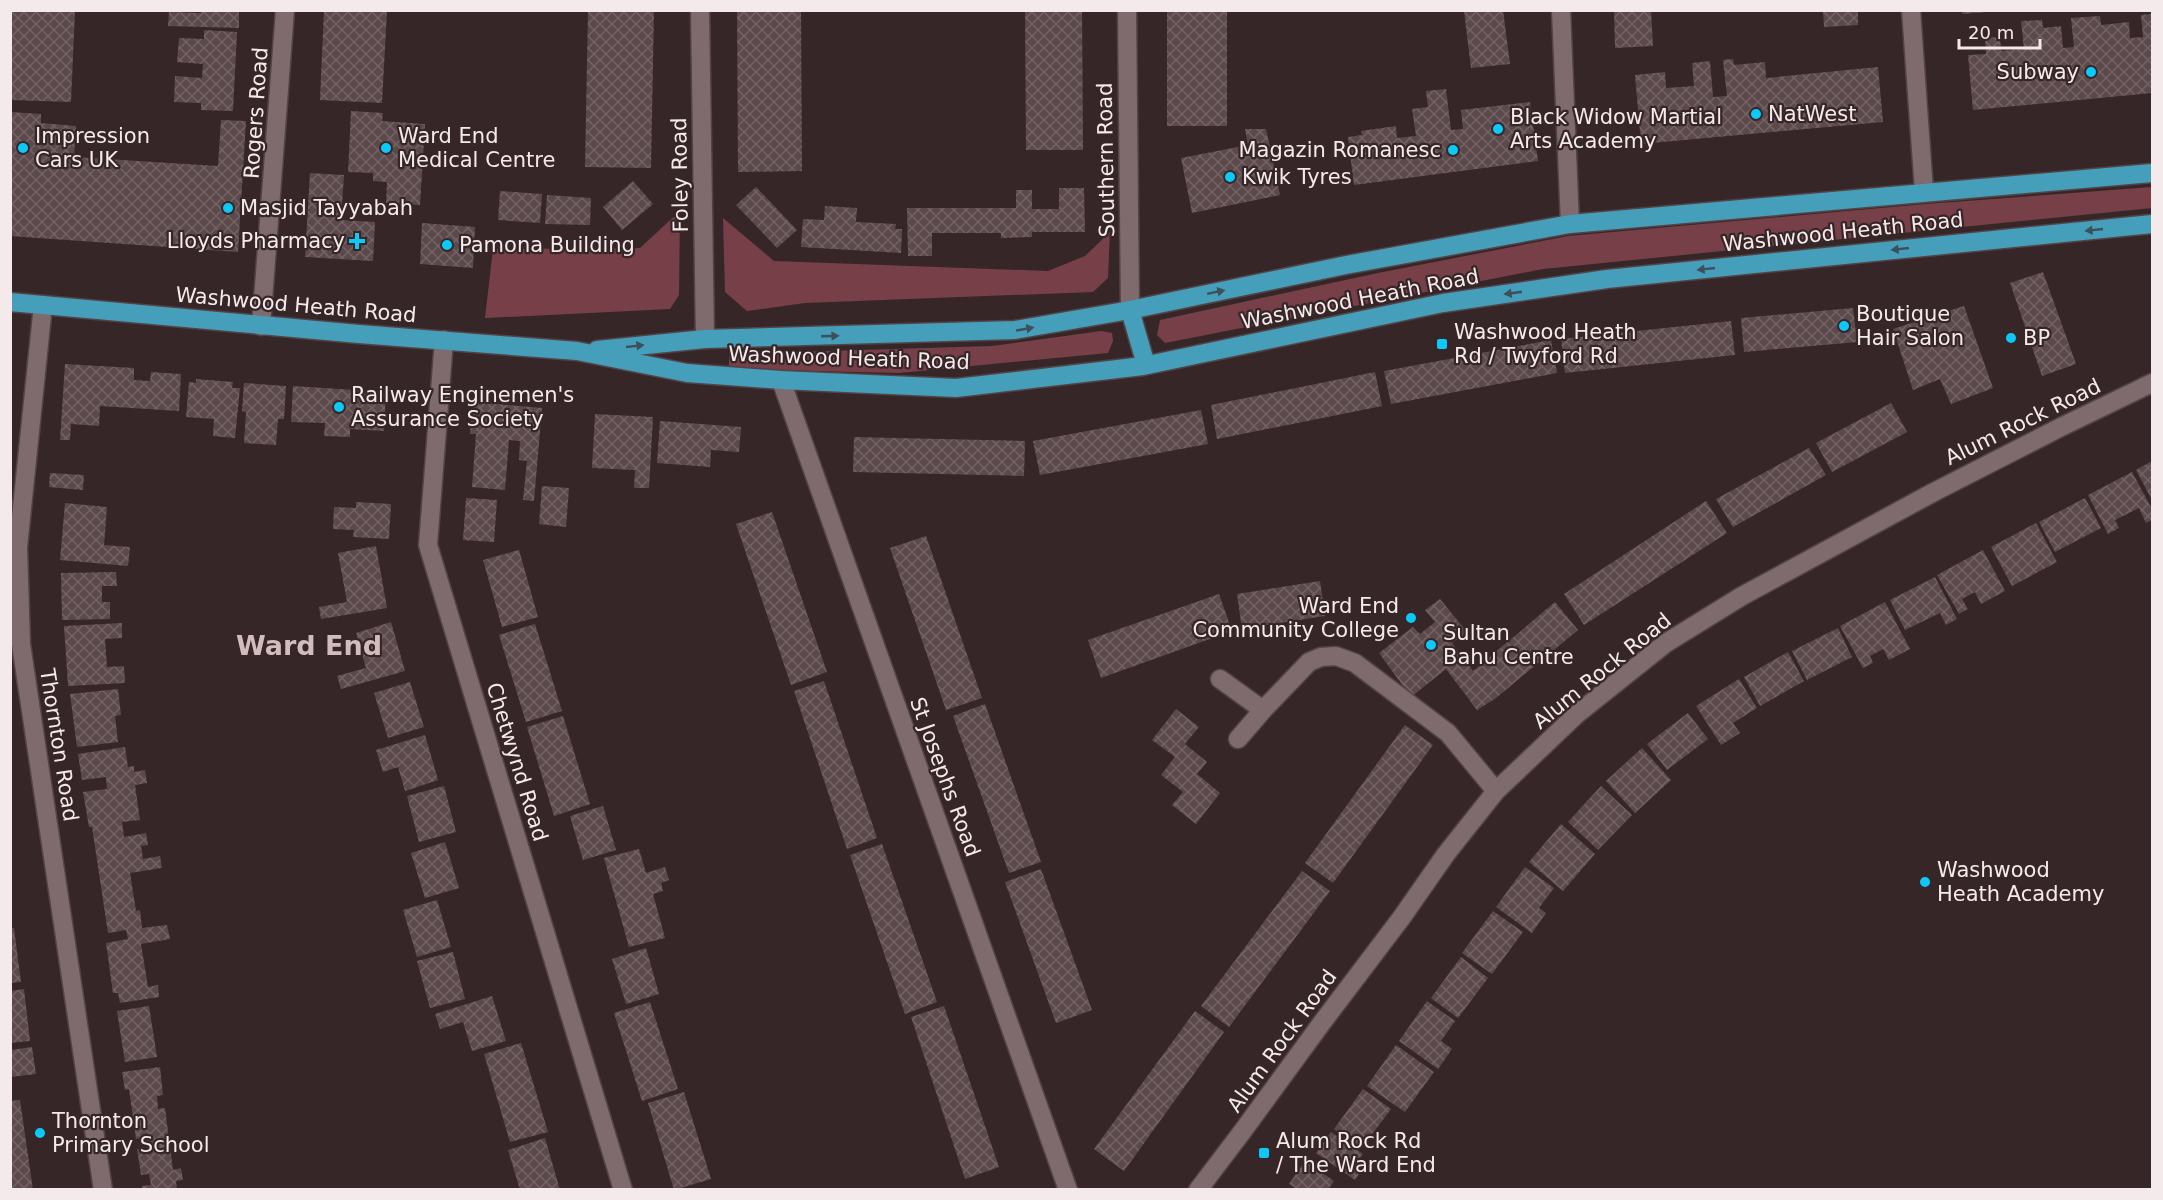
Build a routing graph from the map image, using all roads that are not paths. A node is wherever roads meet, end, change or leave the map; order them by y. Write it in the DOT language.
graph roads {
  1 [pos="285,10"];
  2 [pos="700,10"];
  3 [pos="1127,10"];
  4 [pos="1561,10"];
  5 [pos="1911,10"];
  6 [pos="2152,172"];
  7 [pos="1924,191"];
  8 [pos="1570,224"];
  9 [pos="2152,224"];
  10 [pos="10,302"];
  11 [pos="43,304"];
  12 [pos="1130,310"];
  13 [pos="261,326"];
  14 [pos="705,339"];
  15 [pos="444,340"];
  16 [pos="577,351"];
  17 [pos="1146,365"];
  18 [pos="781,380"];
  19 [pos="2152,383"];
  20 [pos="1220,679"];
  21 [pos="1263,710"];
  22 [pos="1238,739"];
  23 [pos="1496,791"];
  24 [pos="103,1190"];
  25 [pos="623,1190"];
  26 [pos="1068,1190"];
  27 [pos="1198,1190"];
  1 -- 13 [label="street, Rogers Road"];
  2 -- 14 [label="street, Foley Road"];
  3 -- 12 [label="street, Southern Road"];
  4 -- 8 [label="street"];
  5 -- 7 [label="street"];
  6 -- 7 [label="main road, Washwood Heath Road"];
  7 -- 8 [label="main road, Washwood Heath Road"];
  12 -- 8 [label="main road, Washwood Heath Road, one-way"];
  9 -- 17 [label="main road, Washwood Heath Road, one-way"];
  10 -- 11 [label="main road, Washwood Heath Road"];
  11 -- 13 [label="main road, Washwood Heath Road"];
  11 -- 24 [label="street, Thornton Road"];
  14 -- 12 [label="main road, Washwood Heath Road, one-way"];
  12 -- 17 [label="main road"];
  13 -- 15 [label="main road, Washwood Heath Road"];
  16 -- 14 [label="main road, Washwood Heath Road, one-way"];
  15 -- 16 [label="main road, Washwood Heath Road"];
  15 -- 25 [label="street, Chetwynd Road"];
  16 -- 18 [label="main road, Washwood Heath Road"];
  17 -- 18 [label="main road, Washwood Heath Road"];
  18 -- 26 [label="street, St Josephs Road"];
  19 -- 23 [label="street, Alum Rock Road"];
  20 -- 21 [label="street"];
  21 -- 22 [label="street"];
  21 -- 23 [label="street"];
  23 -- 27 [label="street, Alum Rock Road"];
}
